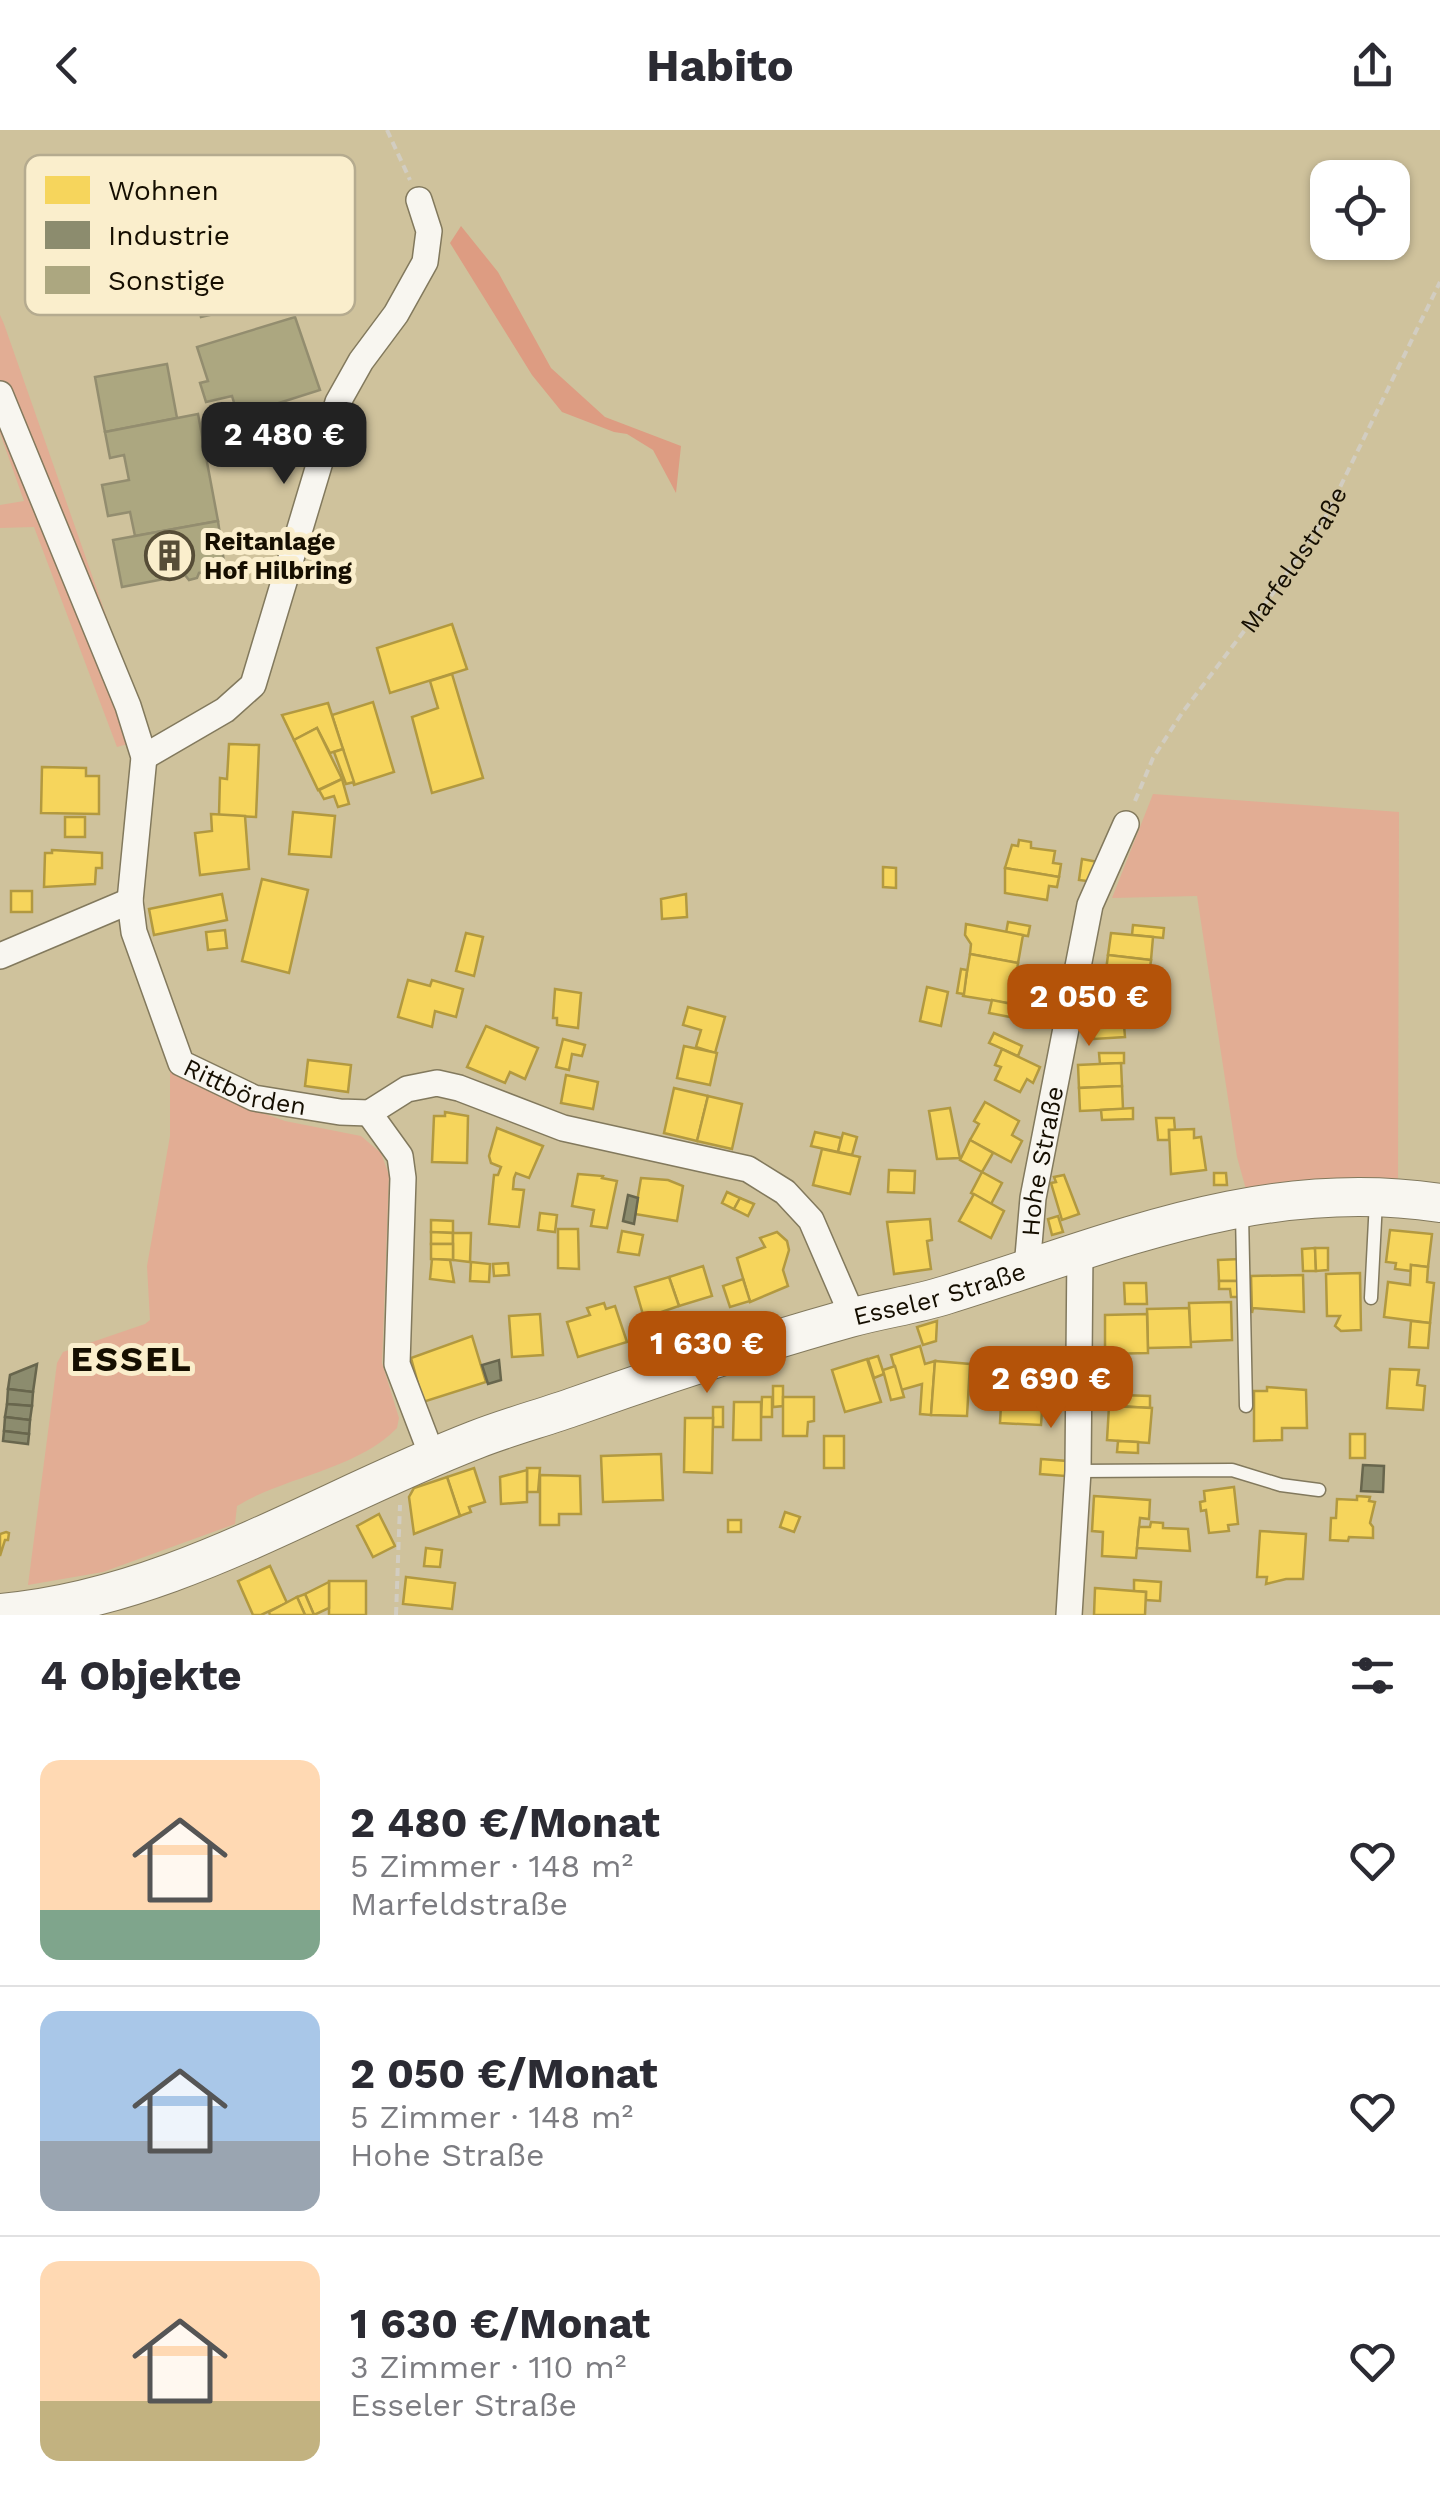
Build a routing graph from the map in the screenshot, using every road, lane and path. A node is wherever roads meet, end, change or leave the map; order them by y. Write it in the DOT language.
graph roads {
  1 [pos="387,130"];
  2 [pos="418,200"];
  3 [pos="1440,282"];
  4 [pos="0,394"];
  5 [pos="144,757"];
  6 [pos="1126,824"];
  7 [pos="130,900"];
  8 [pos="0,956"];
  9 [pos="369,1113"];
  10 [pos="1376,1198"];
  11 [pos="1440,1203"];
  12 [pos="1242,1207"];
  13 [pos="1080,1249"];
  14 [pos="1027,1268"];
  15 [pos="1372,1298"];
  16 [pos="853,1317"];
  17 [pos="1246,1406"];
  18 [pos="416,1466"];
  19 [pos="1078,1471"];
  20 [pos="1318,1490"];
  21 [pos="44,1612"];
  22 [pos="0,1613"];
  23 [pos="396,1615"];
  24 [pos="1069,1615"];
  1 -- 2 [label="path"];
  2 -- 5 [label="street"];
  3 -- 6 [label="path, Marfeldstraße"];
  4 -- 5 [label="street, Rittbörden"];
  5 -- 7 [label="street, Rittbörden"];
  6 -- 14 [label="street, Hohe Straße"];
  7 -- 8 [label="street"];
  7 -- 9 [label="street, Rittbörden"];
  9 -- 16 [label="street"];
  9 -- 18 [label="street"];
  10 -- 11 [label="main road, Esseler Straße"];
  10 -- 12 [label="main road, Esseler Straße"];
  10 -- 15 [label="lane"];
  12 -- 13 [label="main road, Esseler Straße"];
  12 -- 17 [label="lane"];
  13 -- 14 [label="main road, Esseler Straße"];
  13 -- 19 [label="street"];
  14 -- 16 [label="main road, Esseler Straße"];
  16 -- 18 [label="main road, Esseler Straße"];
  18 -- 21 [label="main road, Esseler Straße"];
  18 -- 23 [label="path"];
  19 -- 20 [label="lane"];
  19 -- 24 [label="street"];
  21 -- 22 [label="main road, Esseler Straße"];
}
